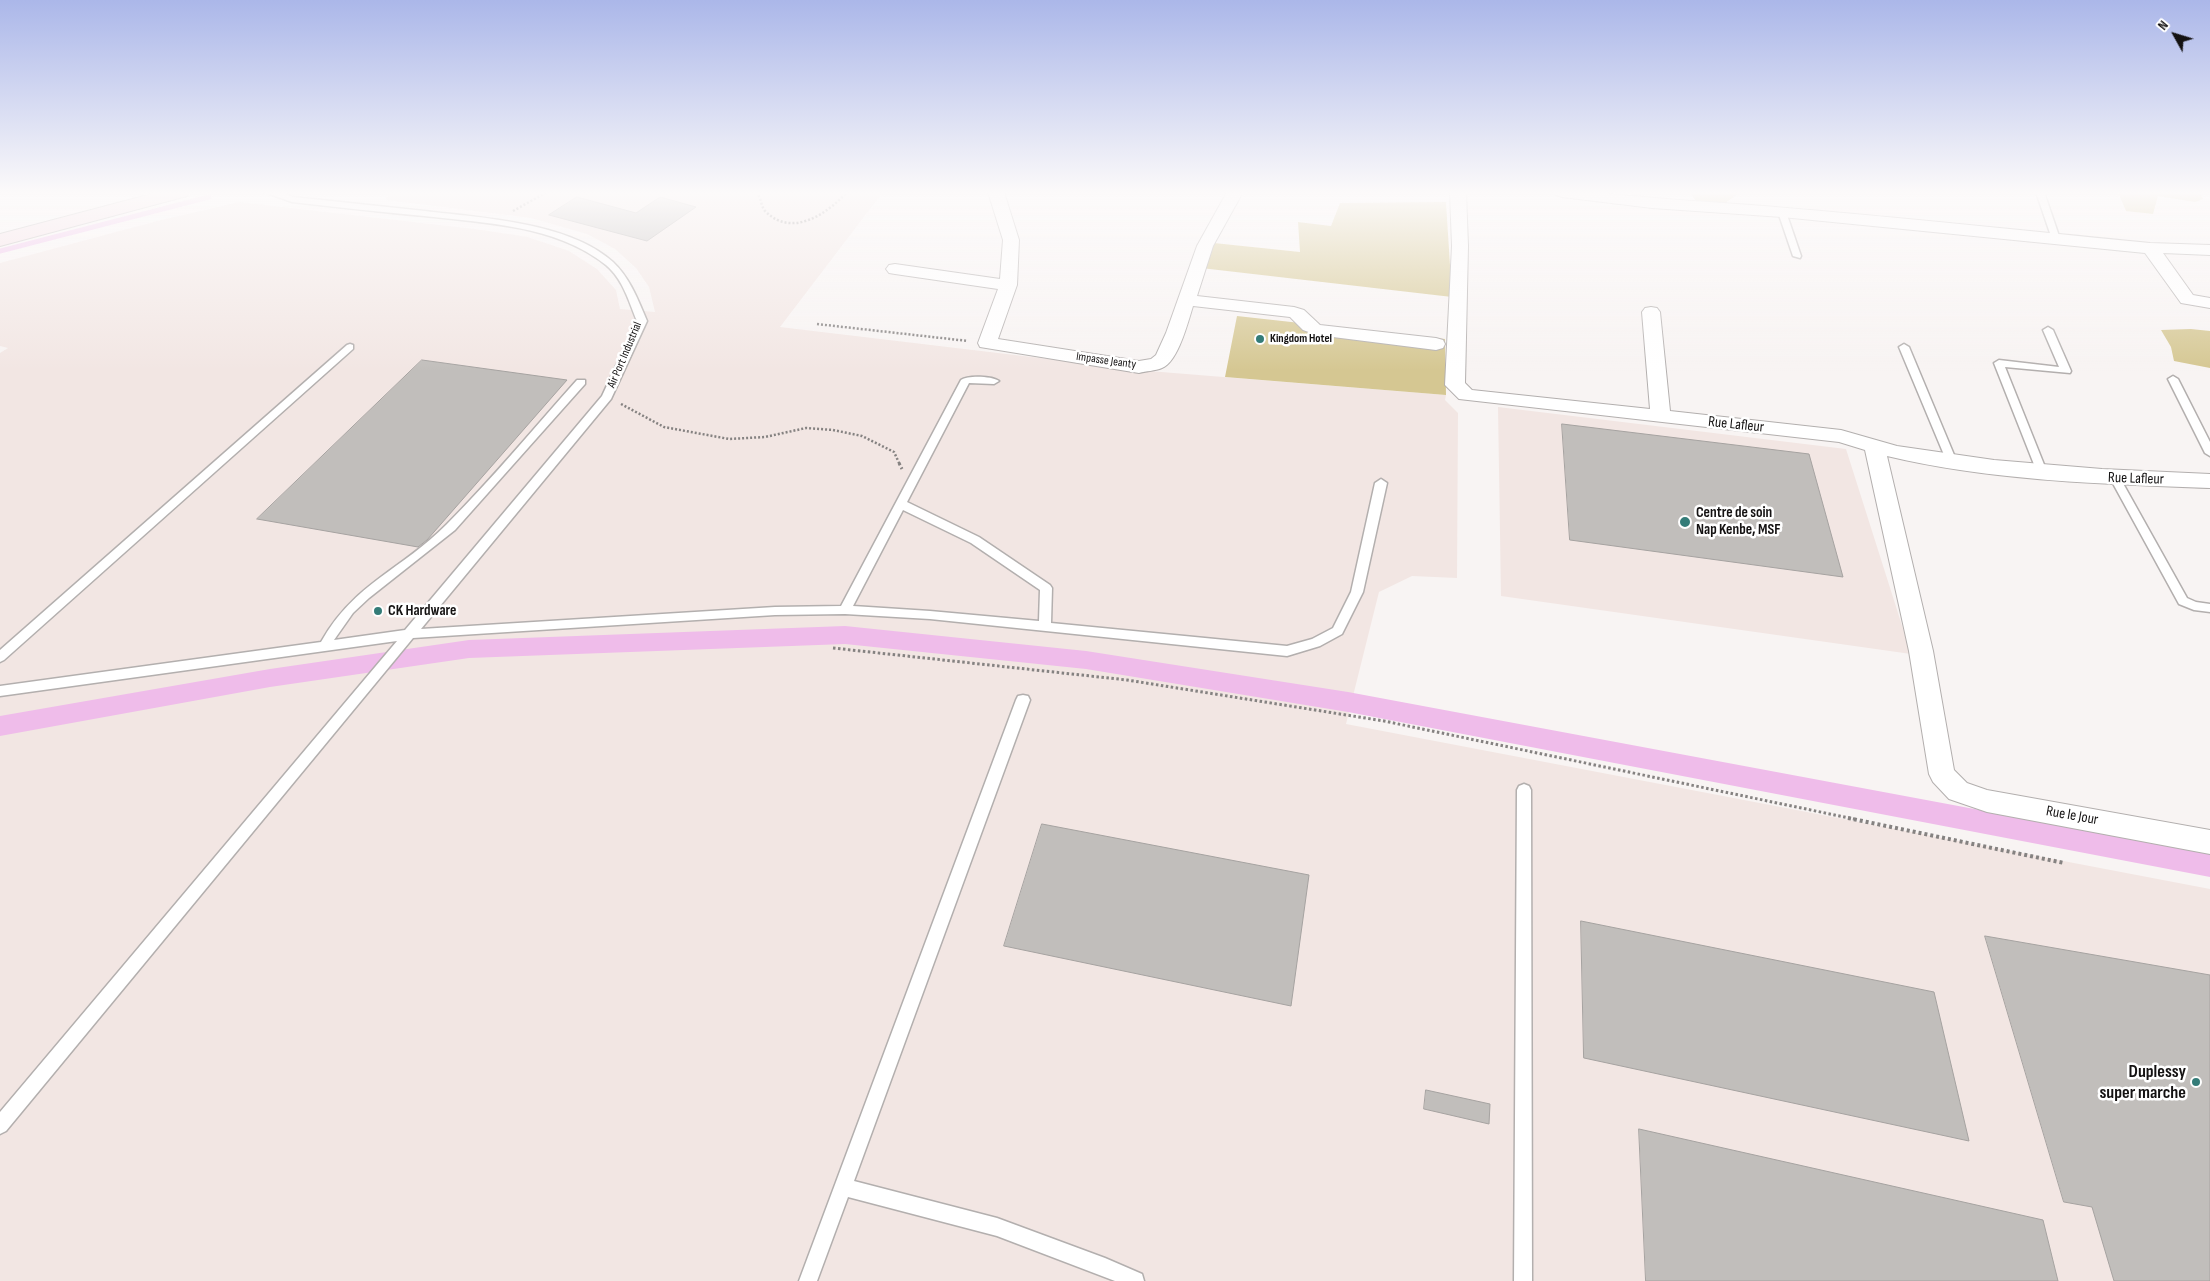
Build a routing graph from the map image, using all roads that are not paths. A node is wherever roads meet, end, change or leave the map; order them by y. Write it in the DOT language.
graph roads {
  1 [pos="591,252"];
  2 [pos="1010,252"];
  3 [pos="1203,252"];
  4 [pos="1460,252"];
  5 [pos="1796,252"];
  6 [pos="2153,252"];
  7 [pos="1797,256"];
  8 [pos="895,269"];
  9 [pos="1008,284"];
  10 [pos="1186,300"];
  11 [pos="2210,303"];
  12 [pos="1651,312"];
  13 [pos="2048,330"];
  14 [pos="1436,344"];
  15 [pos="1904,347"];
  16 [pos="350,348"];
  17 [pos="2173,379"];
  18 [pos="994,381"];
  19 [pos="582,382"];
  20 [pos="1661,417"];
  21 [pos="1875,449"];
  22 [pos="2210,453"];
  23 [pos="1952,462"];
  24 [pos="2042,472"];
  25 [pos="2115,478"];
  26 [pos="2210,481"];
  27 [pos="1381,483"];
  28 [pos="901,504"];
  29 [pos="2210,608"];
  30 [pos="845,610"];
  31 [pos="1045,626"];
  32 [pos="411,634"];
  33 [pos="324,647"];
  34 [pos="0,657"];
  35 [pos="0,691"];
  36 [pos="1023,700"];
  37 [pos="1524,790"];
  38 [pos="2210,842"];
  39 [pos="0,1125"];
  40 [pos="842,1187"];
  41 [pos="808,1281"];
  42 [pos="1135,1281"];
  43 [pos="1524,1281"];
  1 -- 32 [label="lane, Air Port Industrial"];
  2 -- 9 [label="street"];
  3 -- 10 [label="street, Impasse Jeanty"];
  4 -- 20 [label="street, Rue Lafleur"];
  5 -- 7 [label="lane"];
  6 -- 11 [label="street"];
  8 -- 9 [label="street"];
  9 -- 10 [label="street, Impasse Jeanty"];
  10 -- 14 [label="street"];
  12 -- 20 [label="street"];
  13 -- 24 [label="lane"];
  15 -- 23 [label="lane"];
  16 -- 34 [label="lane"];
  17 -- 22 [label="lane"];
  18 -- 28 [label="lane"];
  19 -- 33 [label="lane"];
  20 -- 21 [label="street, Rue Lafleur"];
  21 -- 23 [label="street, Rue Lafleur"];
  21 -- 38 [label="street, Rue le Jour"];
  23 -- 24 [label="street, Rue Lafleur"];
  24 -- 25 [label="street, Rue Lafleur"];
  25 -- 26 [label="street, Rue Lafleur"];
  25 -- 29 [label="lane"];
  27 -- 31 [label="lane"];
  28 -- 30 [label="lane"];
  28 -- 31 [label="lane"];
  30 -- 31 [label="lane"];
  30 -- 32 [label="lane"];
  32 -- 33 [label="lane"];
  32 -- 39 [label="lane, Air Port Industrial"];
  33 -- 35 [label="lane"];
  36 -- 40 [label="lane"];
  37 -- 43 [label="lane"];
  40 -- 41 [label="lane"];
  40 -- 42 [label="lane"];
}
